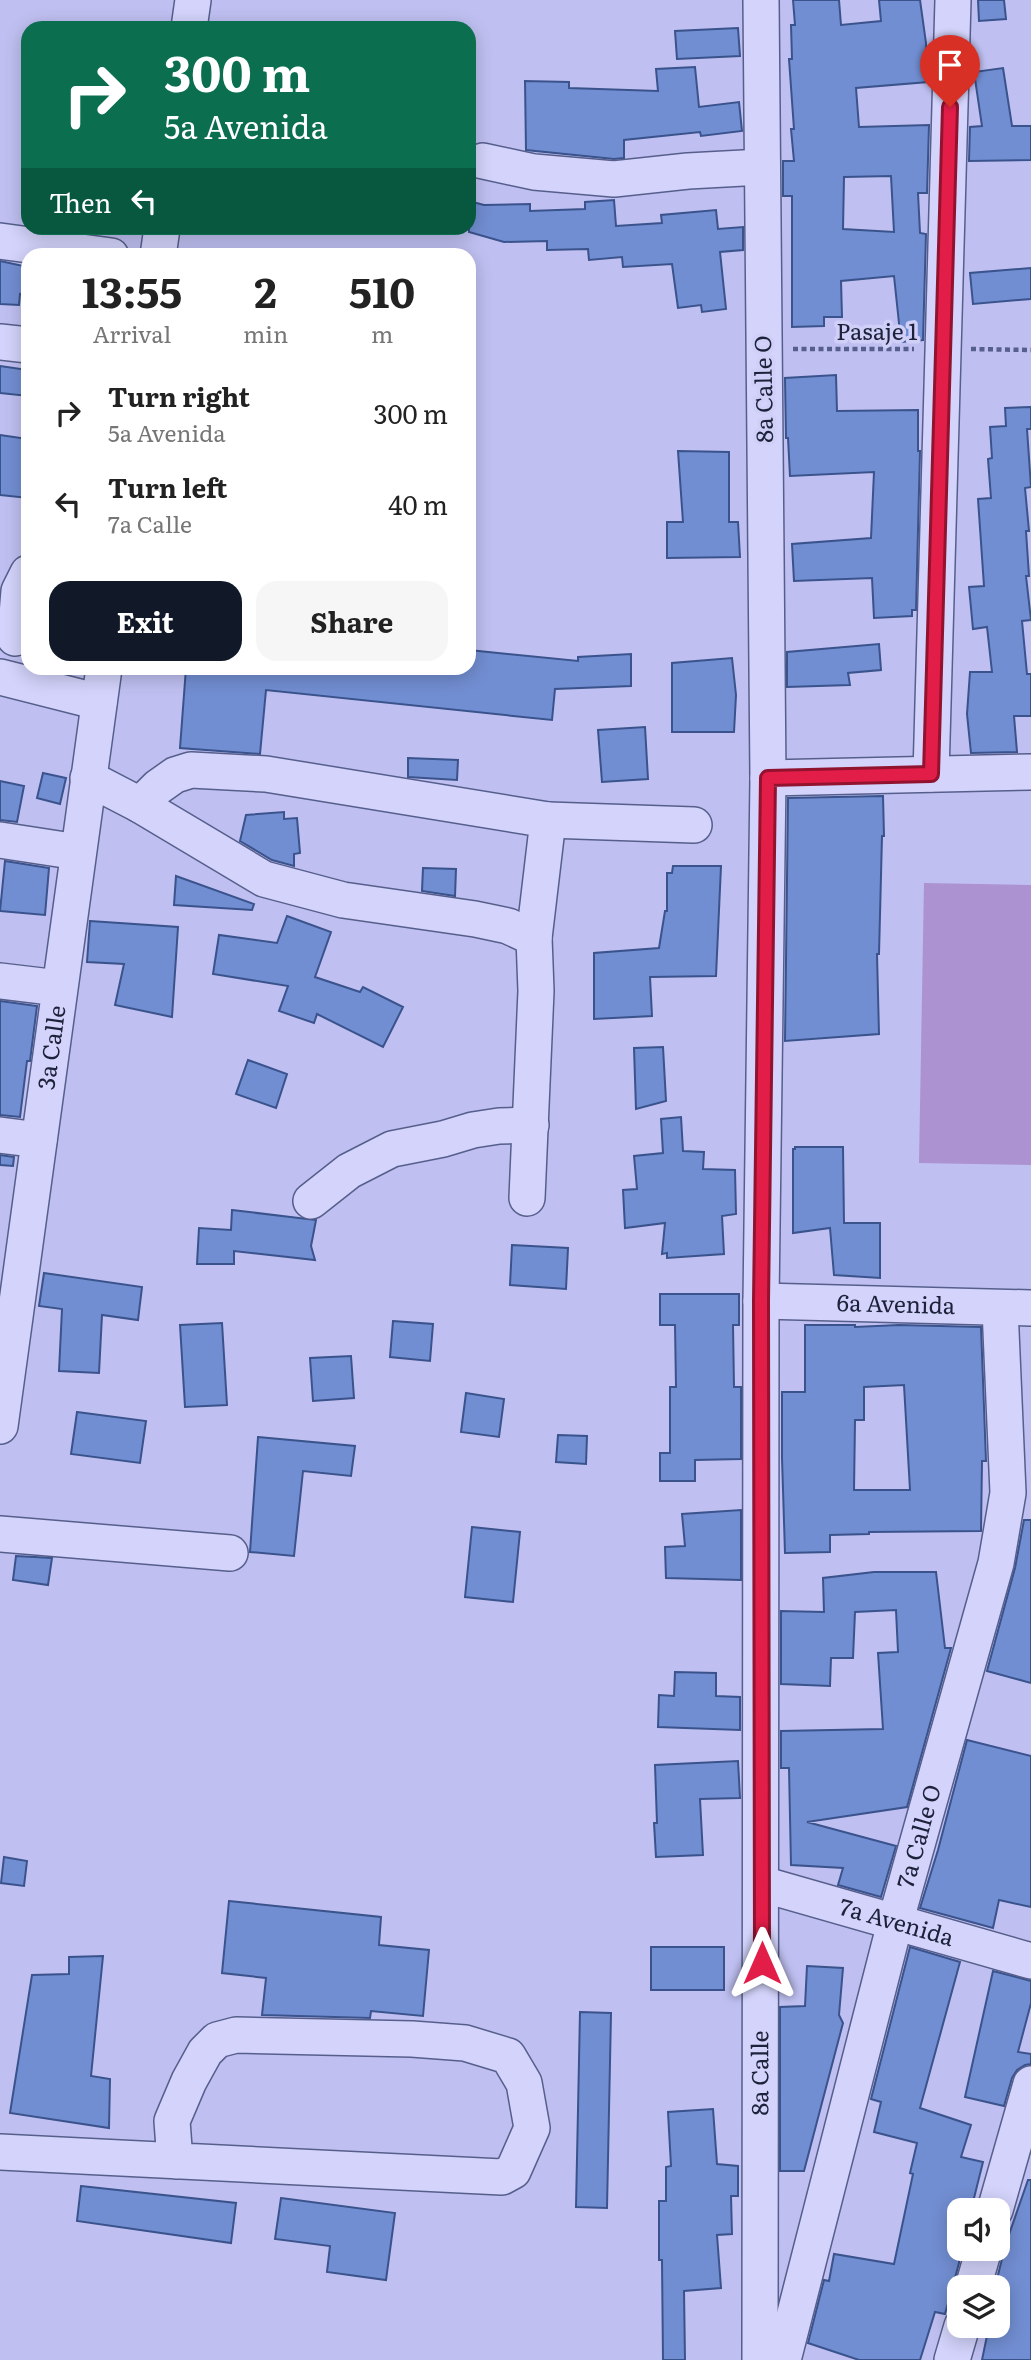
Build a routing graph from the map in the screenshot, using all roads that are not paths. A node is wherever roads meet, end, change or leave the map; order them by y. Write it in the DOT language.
graph roads {
  1 [pos="193,0"];
  2 [pos="761,0"];
  3 [pos="953,0"];
  4 [pos="190,21"];
  5 [pos="484,161"];
  6 [pos="762,167"];
  7 [pos="0,241"];
  8 [pos="52,248"];
  9 [pos="0,342"];
  10 [pos="21,344"];
  11 [pos="21,587"];
  12 [pos="15,638"];
  13 [pos="0,677"];
  14 [pos="102,685"];
  15 [pos="1031,772"];
  16 [pos="931,774"];
  17 [pos="88,778"];
  18 [pos="768,778"];
  19 [pos="140,805"];
  20 [pos="548,820"];
  21 [pos="694,825"];
  22 [pos="0,840"];
  23 [pos="78,852"];
  24 [pos="534,938"];
  25 [pos="0,981"];
  26 [pos="59,988"];
  27 [pos="531,1125"];
  28 [pos="0,1135"];
  29 [pos="39,1140"];
  30 [pos="527,1198"];
  31 [pos="311,1201"];
  32 [pos="9,1288"];
  33 [pos="761,1301"];
  34 [pos="1015,1308"];
  35 [pos="0,1426"];
  36 [pos="0,1534"];
  37 [pos="230,1553"];
  38 [pos="762,1884"];
  39 [pos="895,1923"];
  40 [pos="1031,1961"];
  41 [pos="1031,2084"];
  42 [pos="0,2152"];
  43 [pos="175,2161"];
  44 [pos="998,2198"];
  45 [pos="958,2338"];
  46 [pos="760,2360"];
  47 [pos="783,2360"];
  48 [pos="952,2360"];
  1 -- 4 [label="street"];
  2 -- 6 [label="street, 8a Calle O"];
  3 -- 16 [label="street"];
  5 -- 6 [label="street"];
  6 -- 18 [label="street, 8a Calle O"];
  7 -- 8 [label="street"];
  9 -- 10 [label="street"];
  11 -- 12 [label="street"];
  13 -- 14 [label="street"];
  14 -- 17 [label="street, 3a Calle"];
  15 -- 16 [label="street"];
  16 -- 18 [label="street"];
  17 -- 19 [label="street"];
  17 -- 23 [label="street, 3a Calle"];
  18 -- 33 [label="street, 8a Calle"];
  19 -- 20 [label="street"];
  19 -- 24 [label="street"];
  20 -- 21 [label="street"];
  20 -- 24 [label="street"];
  22 -- 23 [label="street"];
  23 -- 26 [label="street, 3a Calle"];
  24 -- 27 [label="street"];
  25 -- 26 [label="street"];
  26 -- 29 [label="street, 3a Calle"];
  27 -- 30 [label="street"];
  27 -- 31 [label="street"];
  28 -- 29 [label="street"];
  29 -- 32 [label="street, 3a Calle"];
  32 -- 35 [label="street, 3a Calle"];
  33 -- 34 [label="street, 6a Avenida"];
  33 -- 38 [label="street, 8a Calle"];
  34 -- 39 [label="street, 7a Calle O"];
  36 -- 37 [label="street"];
  38 -- 39 [label="street, 7a Avenida"];
  38 -- 46 [label="street, 8a Calle"];
  39 -- 40 [label="street, 7a Avenida"];
  39 -- 47 [label="street, 7a Calle O"];
  41 -- 44 [label="street"];
  42 -- 43 [label="street"];
  43 -- 43 [label="street"];
  45 -- 48 [label="street"];
}
